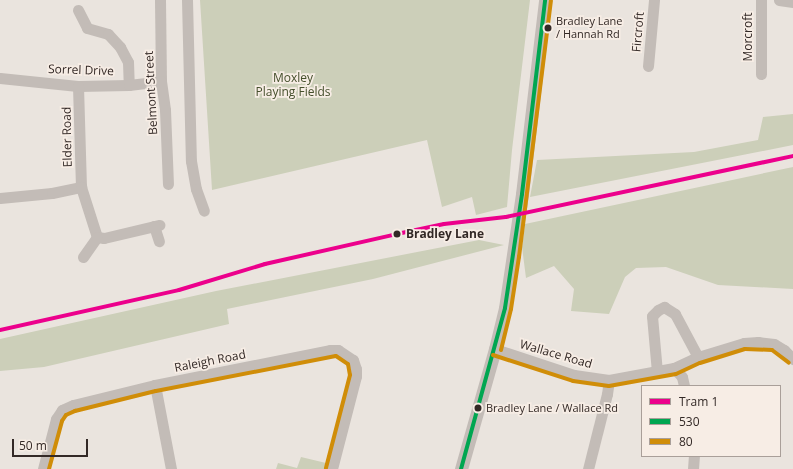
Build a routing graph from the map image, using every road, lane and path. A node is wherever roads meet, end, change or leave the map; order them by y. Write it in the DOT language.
graph roads {
  1 [pos="160,0"];
  2 [pos="187,0"];
  3 [pos="545,0"];
  4 [pos="654,0"];
  5 [pos="761,0"];
  6 [pos="779,0"];
  7 [pos="793,2"];
  8 [pos="78,10"];
  9 [pos="648,66"];
  10 [pos="761,74"];
  11 [pos="0,78"];
  12 [pos="161,81"];
  13 [pos="129,85"];
  14 [pos="78,86"];
  15 [pos="168,184"];
  16 [pos="81,187"];
  17 [pos="0,198"];
  18 [pos="204,211"];
  19 [pos="97,237"];
  20 [pos="159,240"];
  21 [pos="83,257"];
  22 [pos="495,349"];
  23 [pos="698,357"];
  24 [pos="793,359"];
  25 [pos="674,368"];
  26 [pos="657,372"];
  27 [pos="609,380"];
  28 [pos="155,385"];
  29 [pos="684,385"];
  30 [pos="694,457"];
  31 [pos="43,469"];
  32 [pos="171,469"];
  33 [pos="332,469"];
  34 [pos="461,469"];
  35 [pos="588,469"];
  36 [pos="694,469"];
  1 -- 12 [label="street, Belmont Street"];
  2 -- 18 [label="street"];
  3 -- 22 [label="street"];
  4 -- 9 [label="street, Fircroft"];
  5 -- 10 [label="street, Morcroft"];
  6 -- 7 [label="street"];
  8 -- 13 [label="street"];
  11 -- 14 [label="street, Sorrel Drive"];
  12 -- 13 [label="street, Sorrel Drive"];
  12 -- 15 [label="street, Belmont Street"];
  13 -- 14 [label="street, Sorrel Drive"];
  14 -- 16 [label="street, Elder Road"];
  16 -- 17 [label="street"];
  16 -- 19 [label="street, Elder Road"];
  19 -- 20 [label="street"];
  19 -- 21 [label="street"];
  22 -- 27 [label="street, Wallace Road"];
  22 -- 34 [label="street"];
  23 -- 24 [label="street, Wallace Road"];
  23 -- 25 [label="street, Wallace Road"];
  23 -- 26 [label="street"];
  25 -- 26 [label="street, Wallace Road"];
  25 -- 29 [label="street"];
  26 -- 27 [label="street, Wallace Road"];
  27 -- 35 [label="street"];
  28 -- 31 [label="street, Raleigh Road"];
  28 -- 32 [label="street"];
  28 -- 33 [label="street, Raleigh Road"];
  30 -- 36 [label="street"];
}
